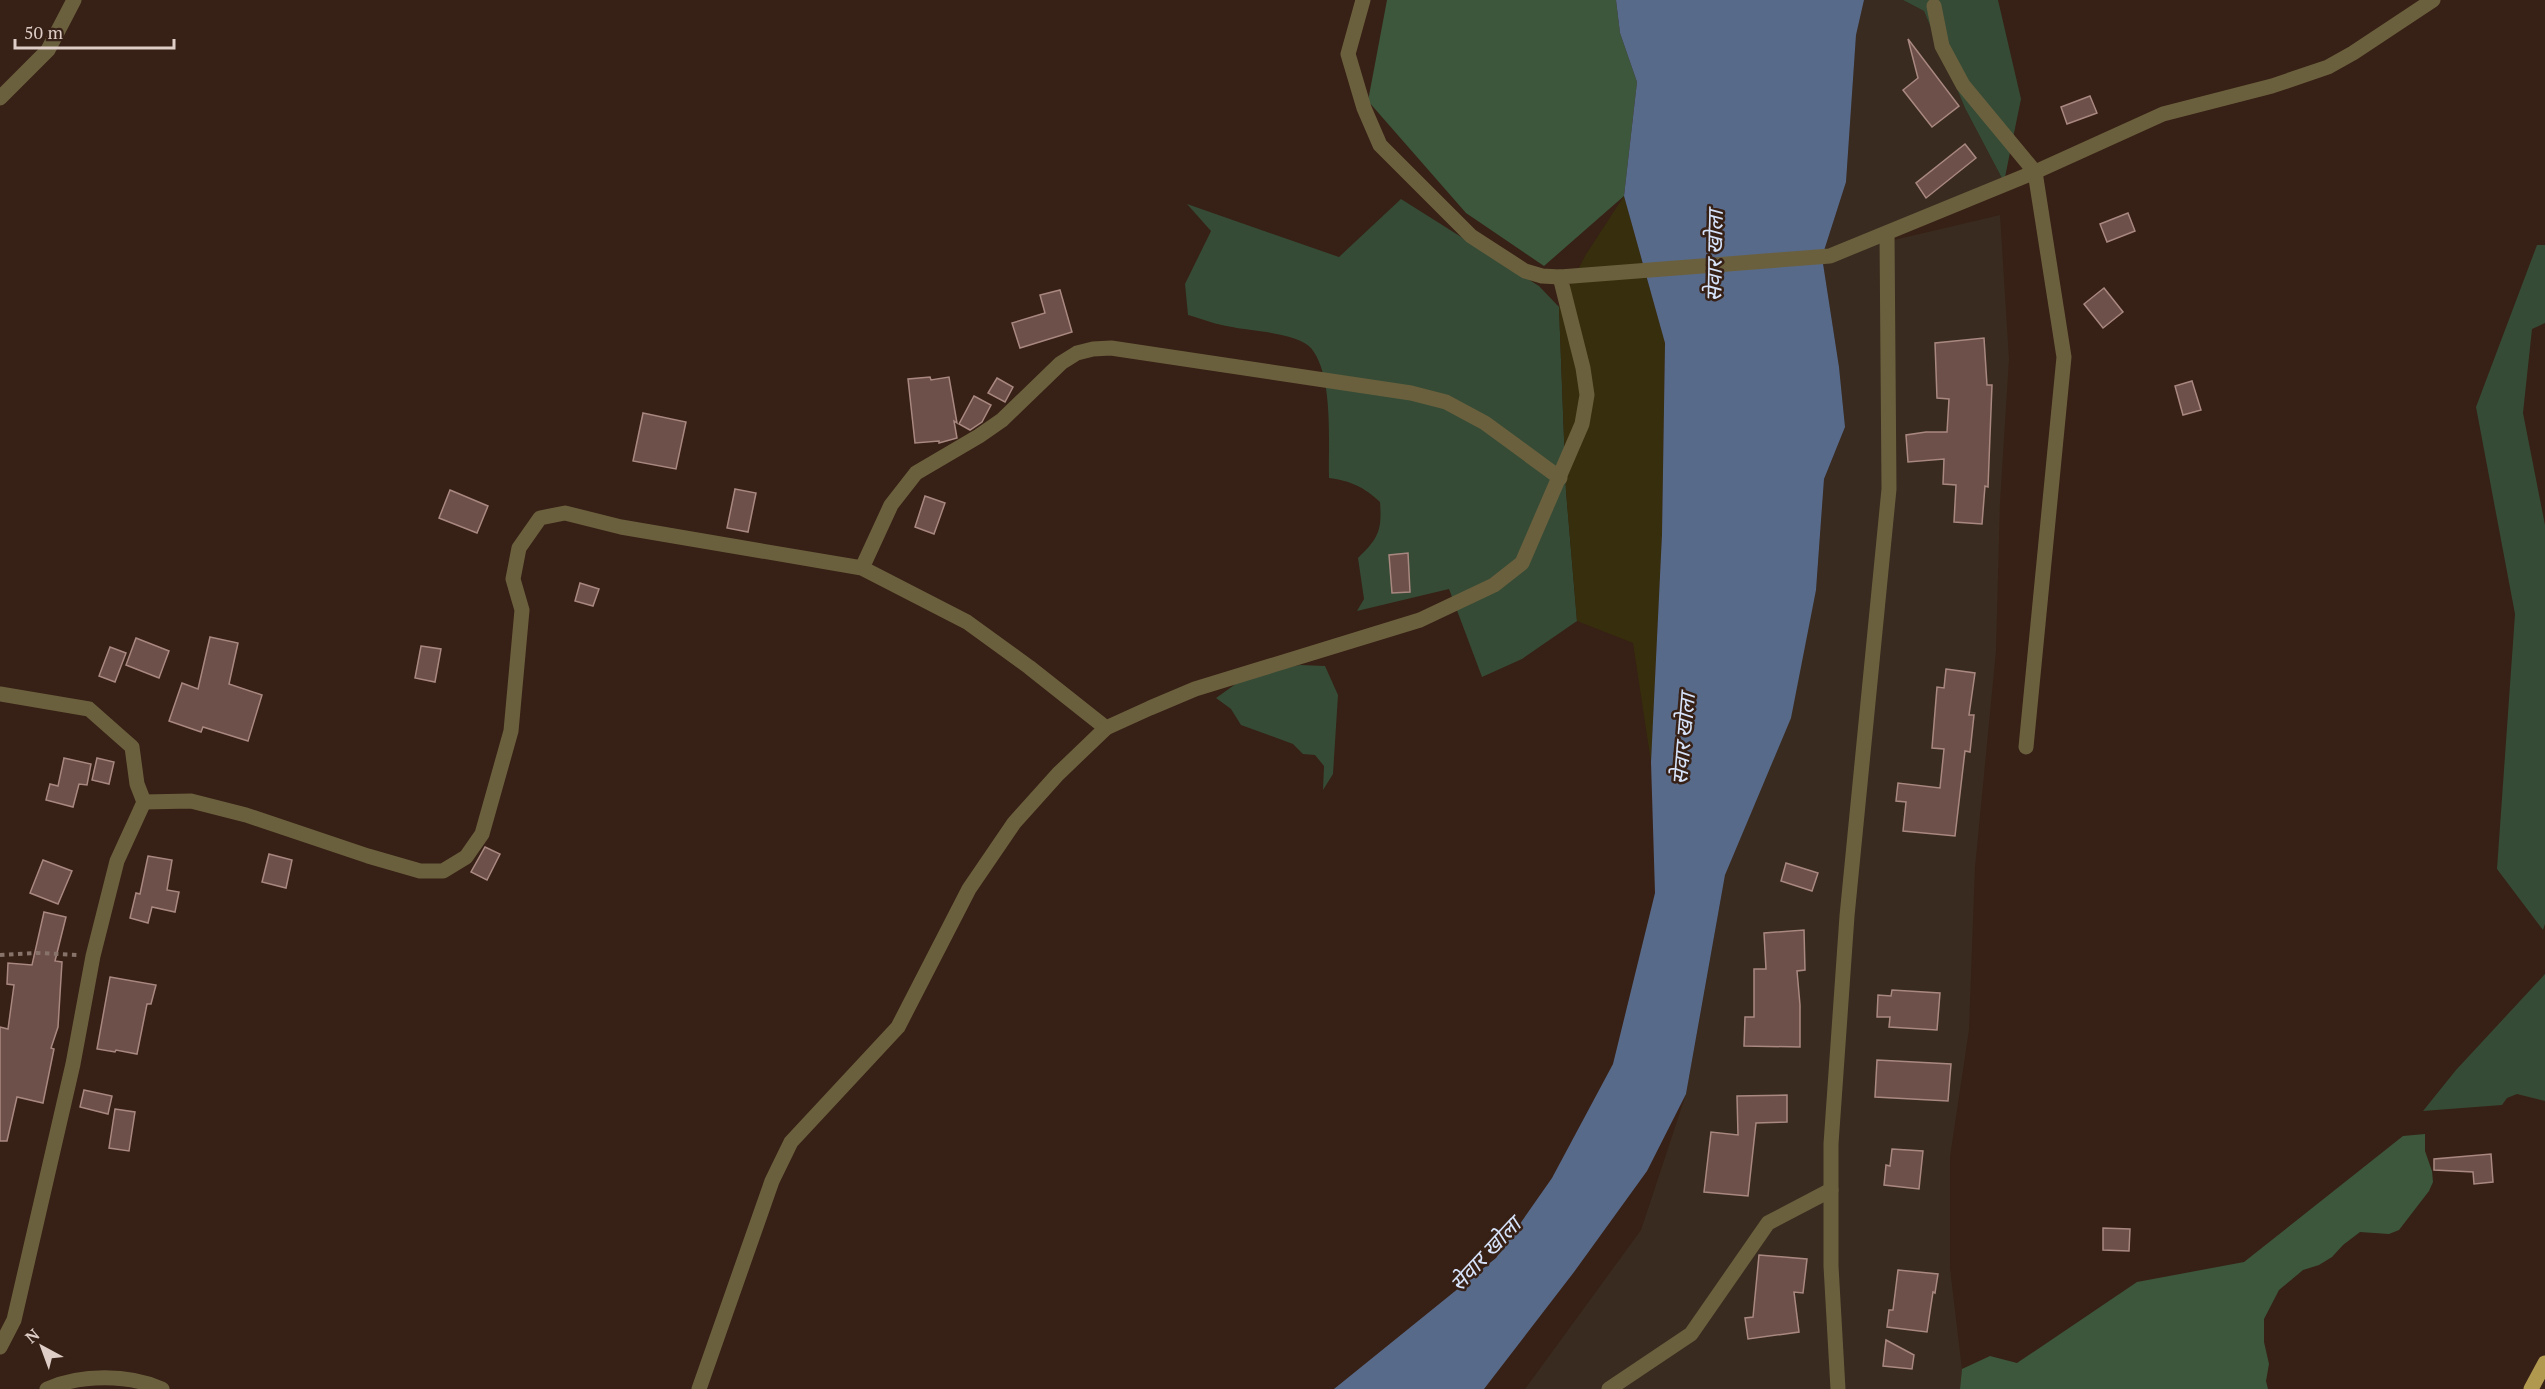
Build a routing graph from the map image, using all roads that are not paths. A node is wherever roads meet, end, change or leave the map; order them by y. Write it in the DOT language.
graph roads {
  1 [pos="74,0"];
  2 [pos="1363,0"];
  3 [pos="2433,0"];
  4 [pos="1934,6"];
  5 [pos="0,98"];
  6 [pos="2035,172"];
  7 [pos="1887,234"];
  8 [pos="1560,277"];
  9 [pos="1560,478"];
  10 [pos="862,568"];
  11 [pos="0,694"];
  12 [pos="1106,728"];
  13 [pos="2026,747"];
  14 [pos="144,802"];
  15 [pos="1831,1190"];
  16 [pos="0,1347"];
  17 [pos="2545,1363"];
  18 [pos="47,1389"];
  19 [pos="162,1389"];
  20 [pos="699,1389"];
  21 [pos="1609,1389"];
  22 [pos="1838,1389"];
  23 [pos="2531,1389"];
  1 -- 5 [label="street"];
  2 -- 8 [label="street"];
  3 -- 6 [label="street"];
  4 -- 6 [label="street"];
  6 -- 7 [label="street"];
  6 -- 13 [label="street"];
  7 -- 8 [label="street"];
  7 -- 15 [label="street"];
  8 -- 9 [label="street"];
  9 -- 10 [label="street"];
  9 -- 12 [label="street"];
  10 -- 12 [label="street"];
  10 -- 14 [label="street"];
  11 -- 14 [label="street"];
  12 -- 20 [label="street"];
  14 -- 16 [label="street"];
  15 -- 21 [label="street"];
  15 -- 22 [label="street"];
  17 -- 23 [label="main road"];
  18 -- 19 [label="street"];
}
